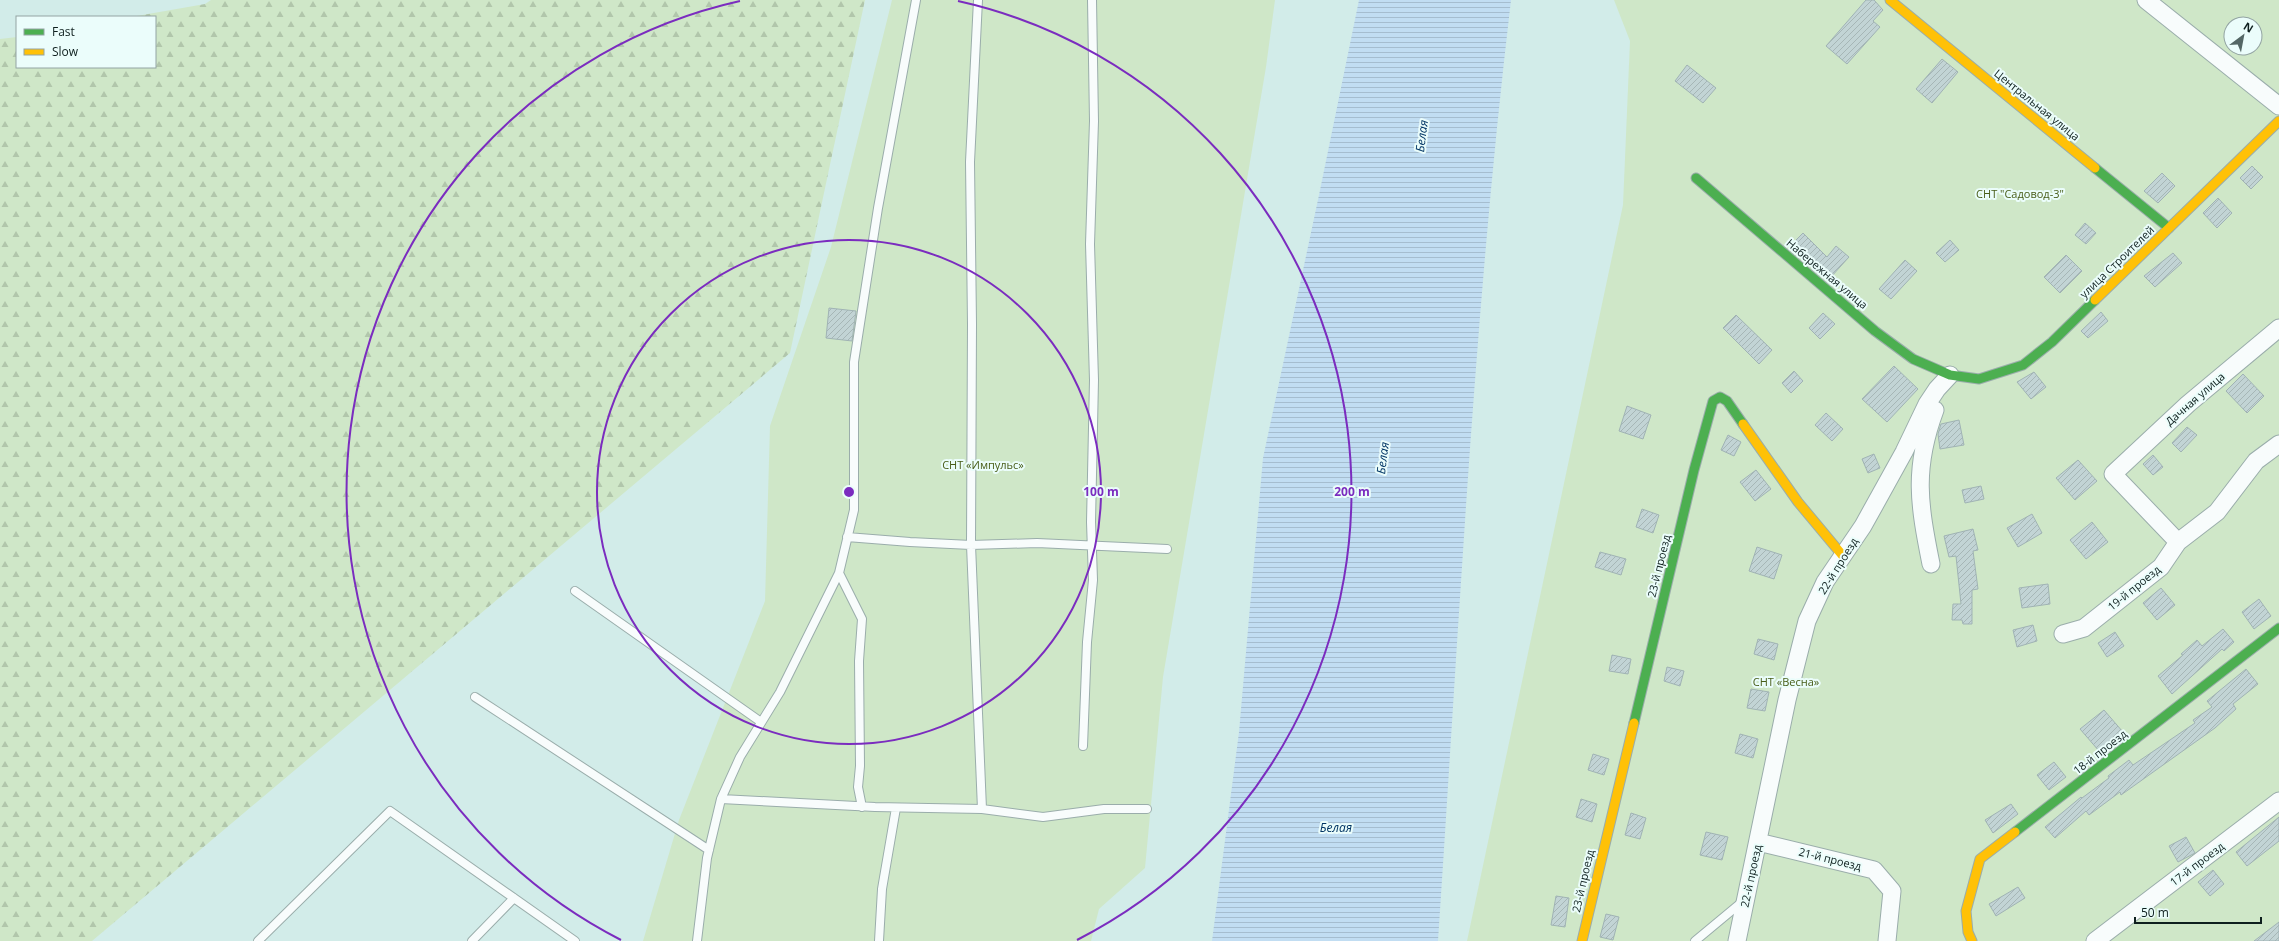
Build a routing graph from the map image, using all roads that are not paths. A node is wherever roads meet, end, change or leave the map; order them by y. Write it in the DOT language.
graph roads {
  1 [pos="916,0"];
  2 [pos="978,0"];
  3 [pos="1092,0"];
  4 [pos="1890,0"];
  5 [pos="2146,0"];
  6 [pos="2279,106"];
  7 [pos="2279,121"];
  8 [pos="1696,178"];
  9 [pos="2168,228"];
  10 [pos="2279,328"];
  11 [pos="1950,375"];
  12 [pos="2279,444"];
  13 [pos="847,537"];
  14 [pos="2178,542"];
  15 [pos="971,545"];
  16 [pos="1092,547"];
  17 [pos="1167,549"];
  18 [pos="1843,556"];
  19 [pos="1930,564"];
  20 [pos="839,573"];
  21 [pos="575,591"];
  22 [pos="2279,628"];
  23 [pos="2063,634"];
  24 [pos="475,697"];
  25 [pos="761,722"];
  26 [pos="1083,746"];
  27 [pos="721,799"];
  28 [pos="2279,801"];
  29 [pos="862,807"];
  30 [pos="896,808"];
  31 [pos="1147,808"];
  32 [pos="982,809"];
  33 [pos="1758,842"];
  34 [pos="709,850"];
  35 [pos="514,898"];
  36 [pos="1746,900"];
  37 [pos="258,941"];
  38 [pos="472,941"];
  39 [pos="575,941"];
  40 [pos="697,941"];
  41 [pos="879,941"];
  42 [pos="1582,941"];
  43 [pos="1695,941"];
  44 [pos="1737,941"];
  45 [pos="1887,941"];
  46 [pos="1972,941"];
  47 [pos="2095,941"];
  1 -- 13 [label="lane"];
  2 -- 15 [label="lane"];
  3 -- 16 [label="lane"];
  4 -- 9 [label="street, Центральная улица"];
  5 -- 6 [label="street"];
  7 -- 9 [label="street, улица Строителей"];
  8 -- 11 [label="street, Набережная улица"];
  9 -- 11 [label="street, улица Строителей"];
  10 -- 14 [label="street, Дачная улица"];
  11 -- 18 [label="street, 22-й проезд"];
  11 -- 19 [label="street"];
  12 -- 14 [label="street, 19-й проезд"];
  13 -- 15 [label="lane"];
  13 -- 20 [label="lane"];
  14 -- 23 [label="street, 19-й проезд"];
  15 -- 16 [label="lane"];
  15 -- 32 [label="lane"];
  16 -- 17 [label="lane"];
  16 -- 26 [label="lane"];
  18 -- 33 [label="street, 22-й проезд"];
  18 -- 42 [label="street, 23-й проезд"];
  20 -- 25 [label="lane"];
  20 -- 29 [label="lane"];
  21 -- 25 [label="lane"];
  22 -- 46 [label="street, 18-й проезд"];
  24 -- 34 [label="lane"];
  25 -- 27 [label="lane"];
  27 -- 29 [label="lane"];
  27 -- 34 [label="lane"];
  28 -- 47 [label="street, 17-й проезд"];
  29 -- 30 [label="lane"];
  30 -- 32 [label="lane"];
  30 -- 41 [label="lane"];
  31 -- 32 [label="lane"];
  33 -- 36 [label="street, 22-й проезд"];
  33 -- 45 [label="street, 21-й проезд"];
  34 -- 40 [label="lane"];
  35 -- 37 [label="lane"];
  35 -- 38 [label="lane"];
  35 -- 39 [label="lane"];
  36 -- 43 [label="lane"];
  36 -- 44 [label="street, 22-й проезд"];
}
